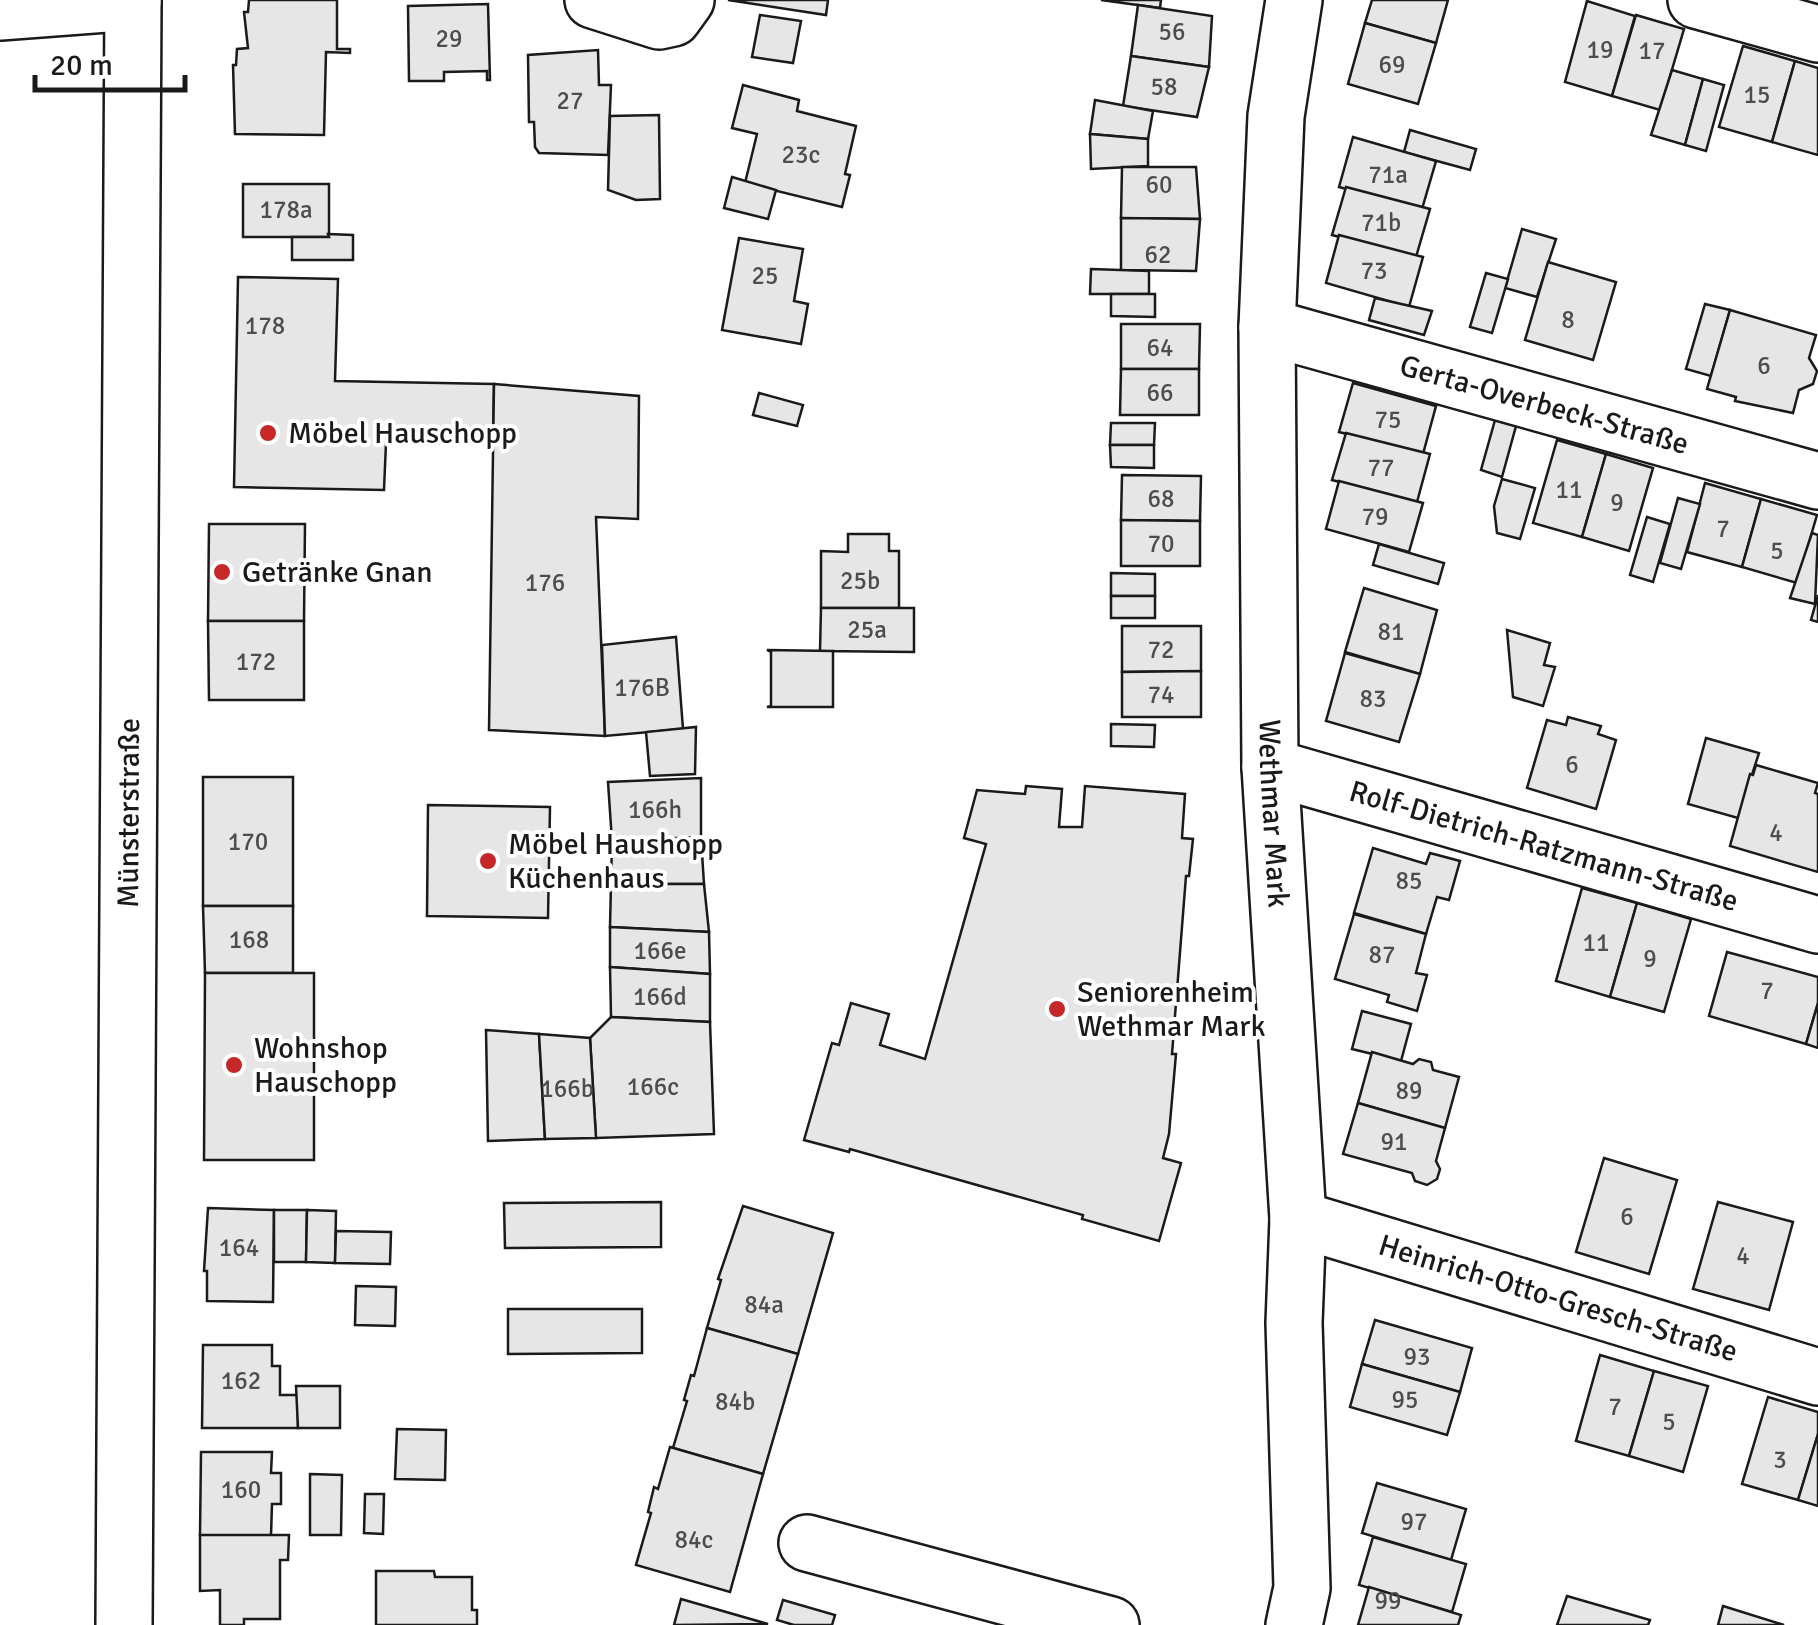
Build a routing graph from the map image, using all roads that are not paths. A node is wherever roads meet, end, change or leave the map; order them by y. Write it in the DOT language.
graph roads {
  1 [pos="1294,0"];
  2 [pos="1696,0"];
  3 [pos="134,1"];
  4 [pos="0,12"];
  5 [pos="1818,34"];
  6 [pos="1268,328"];
  7 [pos="1818,481"];
  8 [pos="1270,767"];
  9 [pos="1818,924"];
  10 [pos="1298,1220"];
  11 [pos="1818,1377"];
  12 [pos="807,1544"];
  13 [pos="124,1625"];
  14 [pos="1110,1625"];
  15 [pos="1294,1625"];
  1 -- 6 [label="street, Wethmar Mark"];
  2 -- 5 [label="street"];
  3 -- 4 [label="street"];
  3 -- 13 [label="street, Münsterstraße"];
  6 -- 7 [label="street, Gerta-Overbeck-Straße"];
  6 -- 8 [label="street, Wethmar Mark"];
  8 -- 9 [label="street, Rolf-Dietrich-Ratzmann-Straße"];
  8 -- 10 [label="street, Wethmar Mark"];
  10 -- 11 [label="street, Heinrich-Otto-Gresch-Straße"];
  10 -- 15 [label="street, Wethmar Mark"];
  12 -- 14 [label="street"];
}
